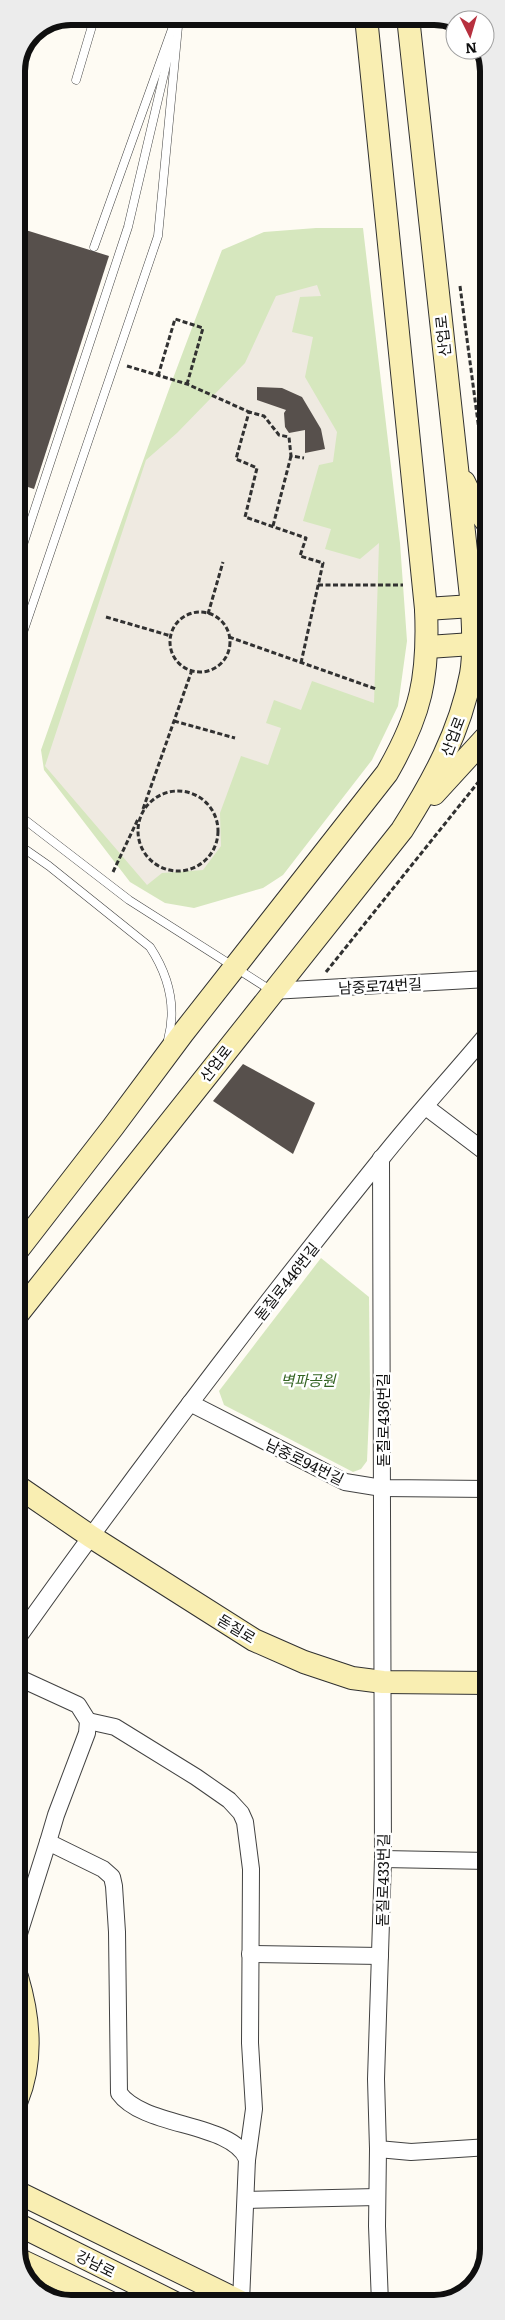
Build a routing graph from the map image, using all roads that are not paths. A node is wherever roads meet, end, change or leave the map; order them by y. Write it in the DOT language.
graph roads {
  1 [pos="92,25"];
  2 [pos="175,25"];
  3 [pos="176,25"];
  4 [pos="177,25"];
  5 [pos="367,25"];
  6 [pos="409,25"];
  7 [pos="76,80"];
  8 [pos="94,247"];
  9 [pos="456,461"];
  10 [pos="480,511"];
  11 [pos="25,539"];
  12 [pos="480,605"];
  13 [pos="33,608"];
  14 [pos="426,609"];
  15 [pos="25,618"];
  16 [pos="25,629"];
  17 [pos="480,643"];
  18 [pos="480,646"];
  19 [pos="428,647"];
  20 [pos="480,745"];
  21 [pos="25,820"];
  22 [pos="402,830"];
  23 [pos="25,849"];
  24 [pos="234,967"];
  25 [pos="480,979"];
  26 [pos="272,991"];
  27 [pos="480,1043"];
  28 [pos="164,1058"];
  29 [pos="426,1107"];
  30 [pos="480,1148"];
  31 [pos="382,1158"];
  32 [pos="25,1239"];
  33 [pos="25,1304"];
  34 [pos="190,1403"];
  35 [pos="382,1488"];
  36 [pos="480,1489"];
  37 [pos="25,1491"];
  38 [pos="90,1536"];
  39 [pos="25,1628"];
  40 [pos="25,1682"];
  41 [pos="383,1682"];
  42 [pos="480,1683"];
  43 [pos="88,1721"];
  44 [pos="48,1842"];
  45 [pos="383,1859"];
  46 [pos="480,1861"];
  47 [pos="25,1915"];
  48 [pos="250,1954"];
  49 [pos="380,1956"];
  50 [pos="25,2011"];
  51 [pos="25,2070"];
  52 [pos="480,2148"];
  53 [pos="378,2149"];
  54 [pos="247,2160"];
  55 [pos="25,2196"];
  56 [pos="378,2197"];
  57 [pos="246,2200"];
  58 [pos="25,2228"];
  59 [pos="27,2263"];
  60 [pos="94,2295"];
  61 [pos="159,2295"];
  62 [pos="226,2295"];
  63 [pos="242,2295"];
  64 [pos="380,2295"];
  1 -- 7 [label="lane"];
  2 -- 8 [label="lane"];
  3 -- 11 [label="lane"];
  4 -- 13 [label="lane"];
  5 -- 14 [label="main road"];
  6 -- 9 [label="main road, 산업로"];
  9 -- 10 [label="main road"];
  9 -- 12 [label="main road, 산업로"];
  12 -- 14 [label="main road"];
  13 -- 15 [label="lane"];
  13 -- 16 [label="lane"];
  14 -- 19 [label="main road"];
  17 -- 19 [label="main road"];
  18 -- 22 [label="main road, 산업로"];
  19 -- 24 [label="main road"];
  20 -- 22 [label="main road"];
  21 -- 24 [label="lane"];
  22 -- 26 [label="main road, 산업로"];
  23 -- 28 [label="lane"];
  24 -- 26 [label="lane"];
  24 -- 28 [label="main road"];
  25 -- 26 [label="street, 남중로74번길"];
  26 -- 33 [label="main road, 산업로"];
  27 -- 29 [label="street, 돋질로446번길"];
  28 -- 32 [label="main road"];
  29 -- 30 [label="street"];
  29 -- 31 [label="street, 돋질로446번길"];
  31 -- 34 [label="street, 돋질로446번길"];
  31 -- 35 [label="street, 돋질로436번길"];
  34 -- 35 [label="street, 남중로94번길"];
  34 -- 38 [label="street, 돋질로446번길"];
  35 -- 36 [label="street, 남중로94번길"];
  35 -- 41 [label="street, 돋질로436번길"];
  37 -- 38 [label="main road, 돋질로"];
  38 -- 39 [label="street, 돋질로446번길"];
  38 -- 41 [label="main road, 돋질로"];
  40 -- 43 [label="street"];
  41 -- 42 [label="main road, 돋질로"];
  41 -- 45 [label="street, 돋질로433번길"];
  43 -- 44 [label="street"];
  43 -- 48 [label="street"];
  44 -- 47 [label="street"];
  44 -- 54 [label="street"];
  45 -- 46 [label="street"];
  45 -- 49 [label="street, 돋질로433번길"];
  48 -- 49 [label="street"];
  48 -- 54 [label="street"];
  49 -- 53 [label="street, 돋질로433번길"];
  50 -- 51 [label="main road"];
  52 -- 53 [label="street"];
  53 -- 56 [label="street, 돋질로433번길"];
  54 -- 57 [label="street"];
  55 -- 62 [label="main road"];
  56 -- 57 [label="street"];
  56 -- 64 [label="street, 돋질로433번길"];
  57 -- 63 [label="street"];
  58 -- 61 [label="main road, 강남로"];
  59 -- 60 [label="main road"];
}
